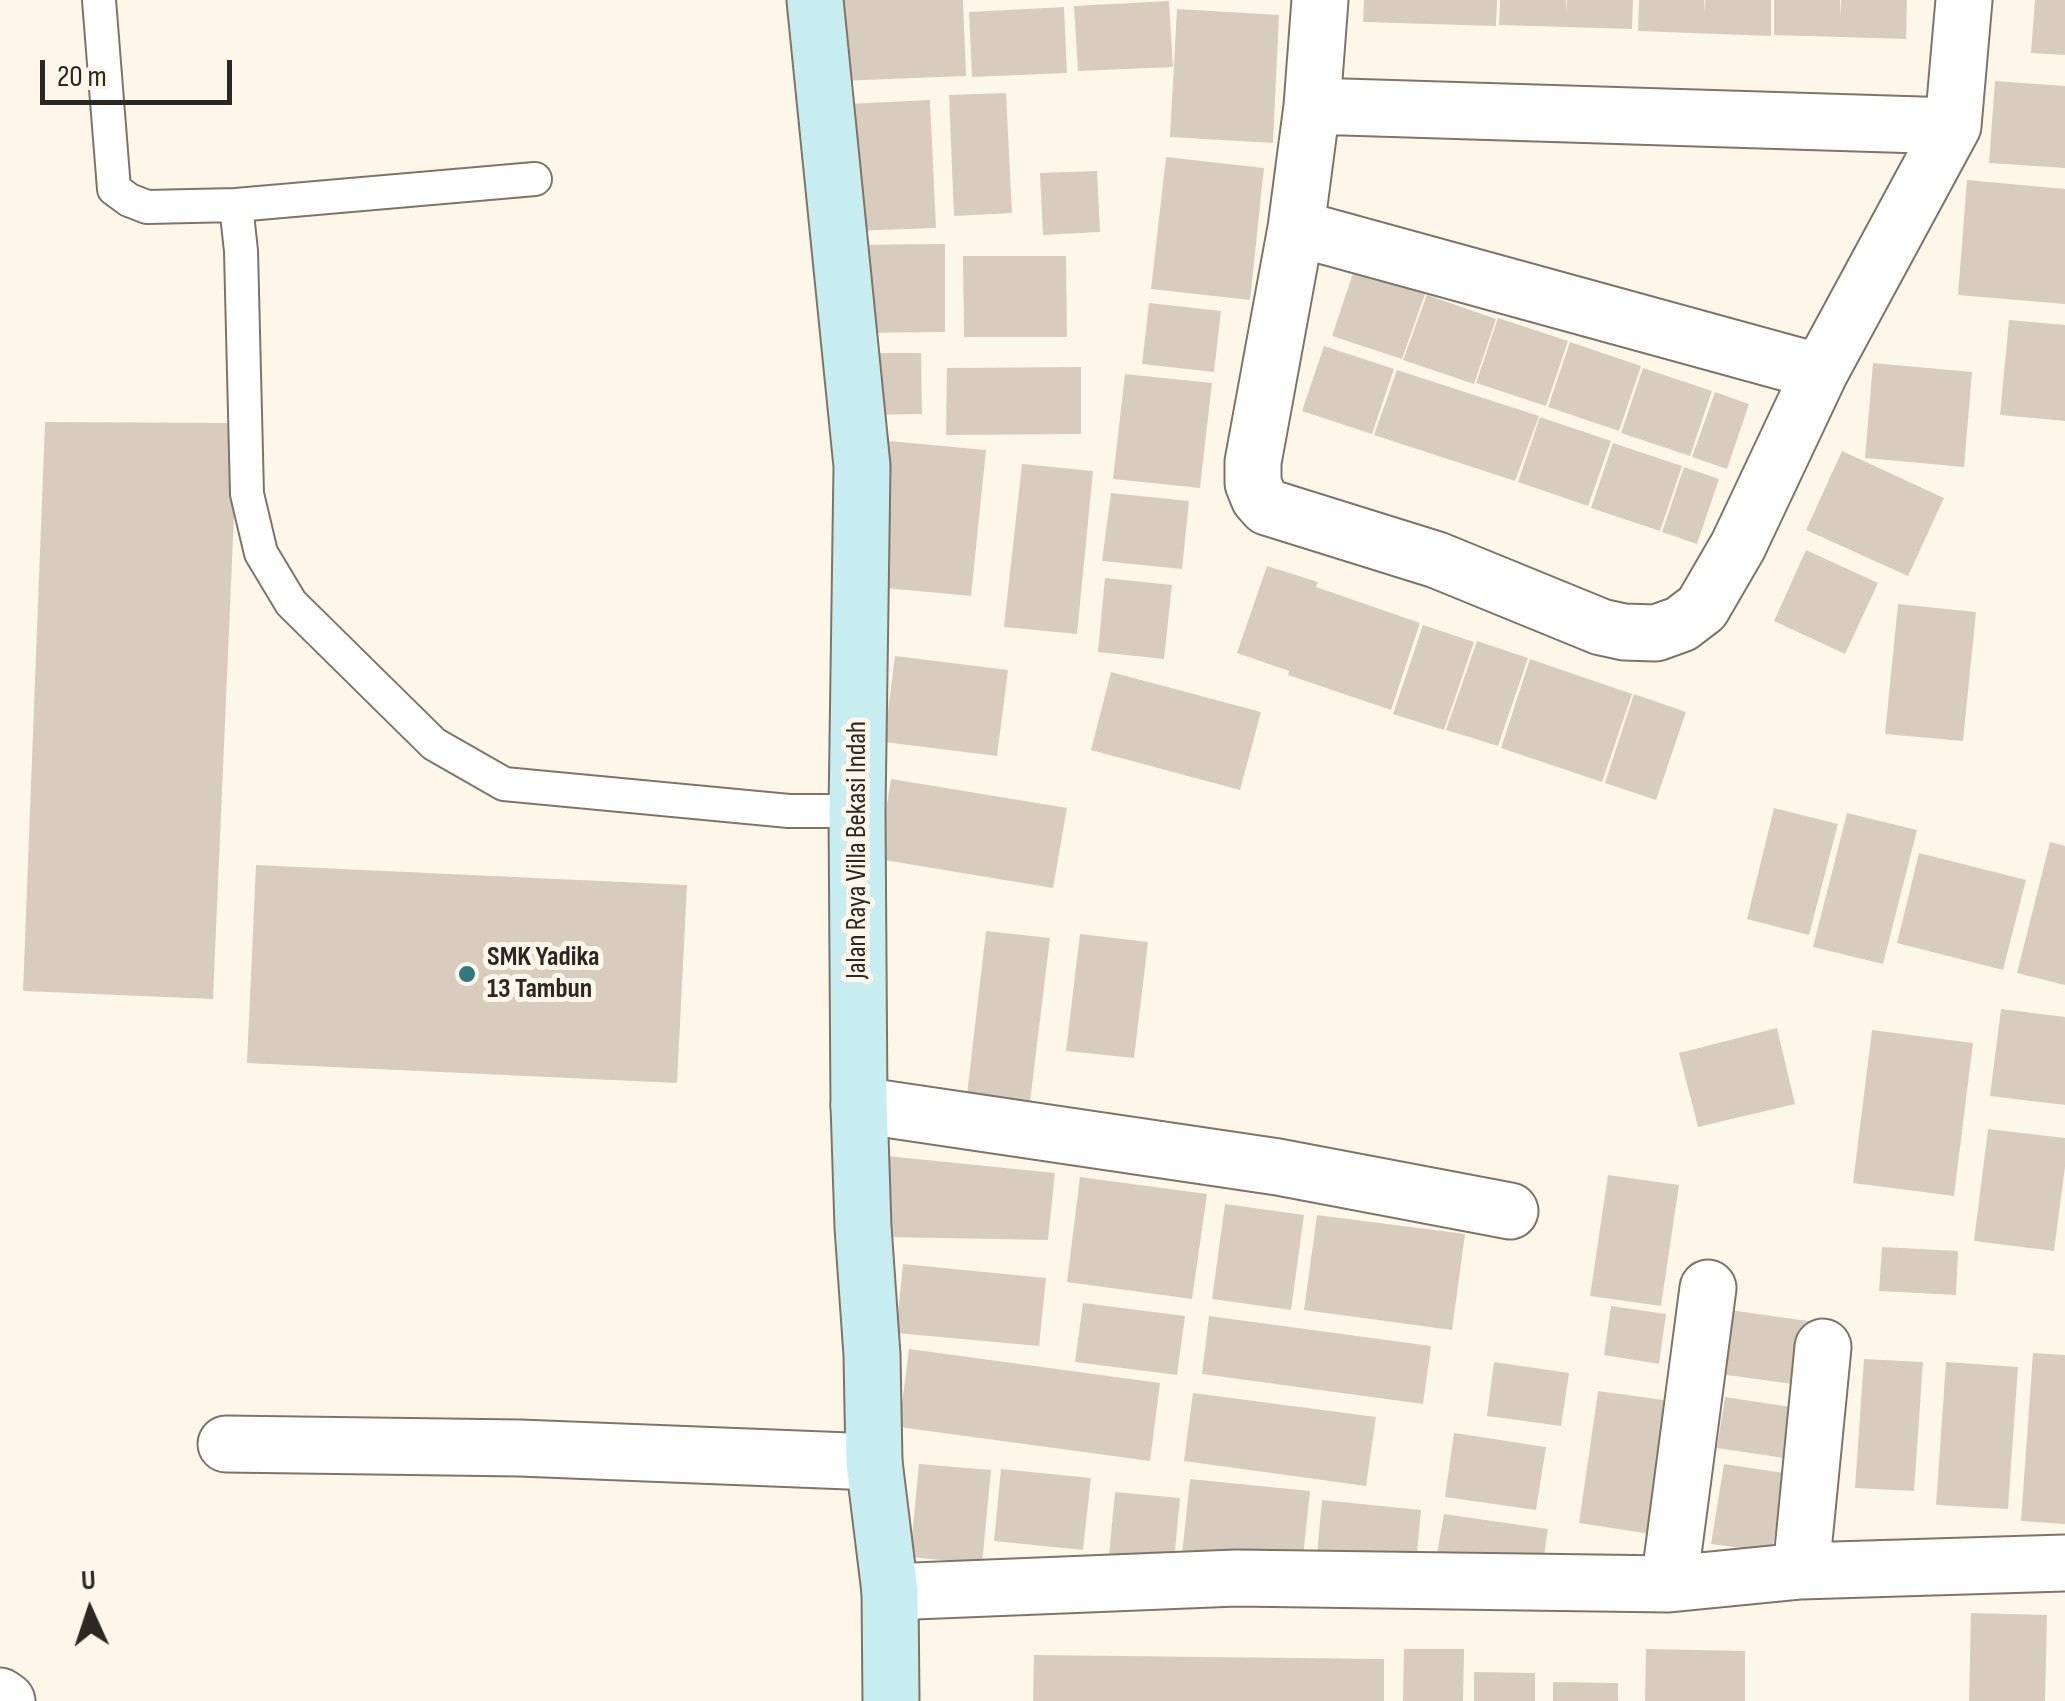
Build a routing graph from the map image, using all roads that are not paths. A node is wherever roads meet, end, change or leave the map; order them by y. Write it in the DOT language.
graph roads {
  1 [pos="99,0"];
  2 [pos="815,0"];
  3 [pos="1320,0"];
  4 [pos="1964,0"];
  5 [pos="1312,106"];
  6 [pos="1952,126"];
  7 [pos="535,180"];
  8 [pos="236,205"];
  9 [pos="1296,228"];
  10 [pos="1820,372"];
  11 [pos="857,811"];
  12 [pos="859,1105"];
  13 [pos="1510,1211"];
  14 [pos="1708,1288"];
  15 [pos="1824,1347"];
  16 [pos="226,1444"];
  17 [pos="874,1462"];
  18 [pos="2065,1563"];
  19 [pos="1801,1571"];
  20 [pos="1669,1584"];
  21 [pos="890,1592"];
  22 [pos="0,1696"];
  23 [pos="7,1701"];
  24 [pos="891,1701"];
  1 -- 8 [label="lane"];
  2 -- 11 [label="main road, Jalan Raya Villa Bekasi Indah"];
  3 -- 5 [label="street"];
  4 -- 6 [label="street"];
  5 -- 6 [label="street"];
  5 -- 9 [label="street"];
  6 -- 10 [label="street"];
  7 -- 8 [label="lane"];
  8 -- 11 [label="lane"];
  9 -- 10 [label="street"];
  9 -- 10 [label="street"];
  11 -- 12 [label="main road, Jalan Raya Villa Bekasi Indah"];
  12 -- 13 [label="street"];
  12 -- 17 [label="main road, Jalan Raya Villa Bekasi Indah"];
  14 -- 20 [label="street"];
  15 -- 19 [label="street"];
  16 -- 17 [label="street"];
  17 -- 21 [label="main road, Jalan Raya Villa Bekasi Indah"];
  18 -- 19 [label="street"];
  19 -- 20 [label="street"];
  20 -- 21 [label="street"];
  21 -- 24 [label="main road, Jalan Raya Villa Bekasi Indah"];
  22 -- 23 [label="street"];
}
